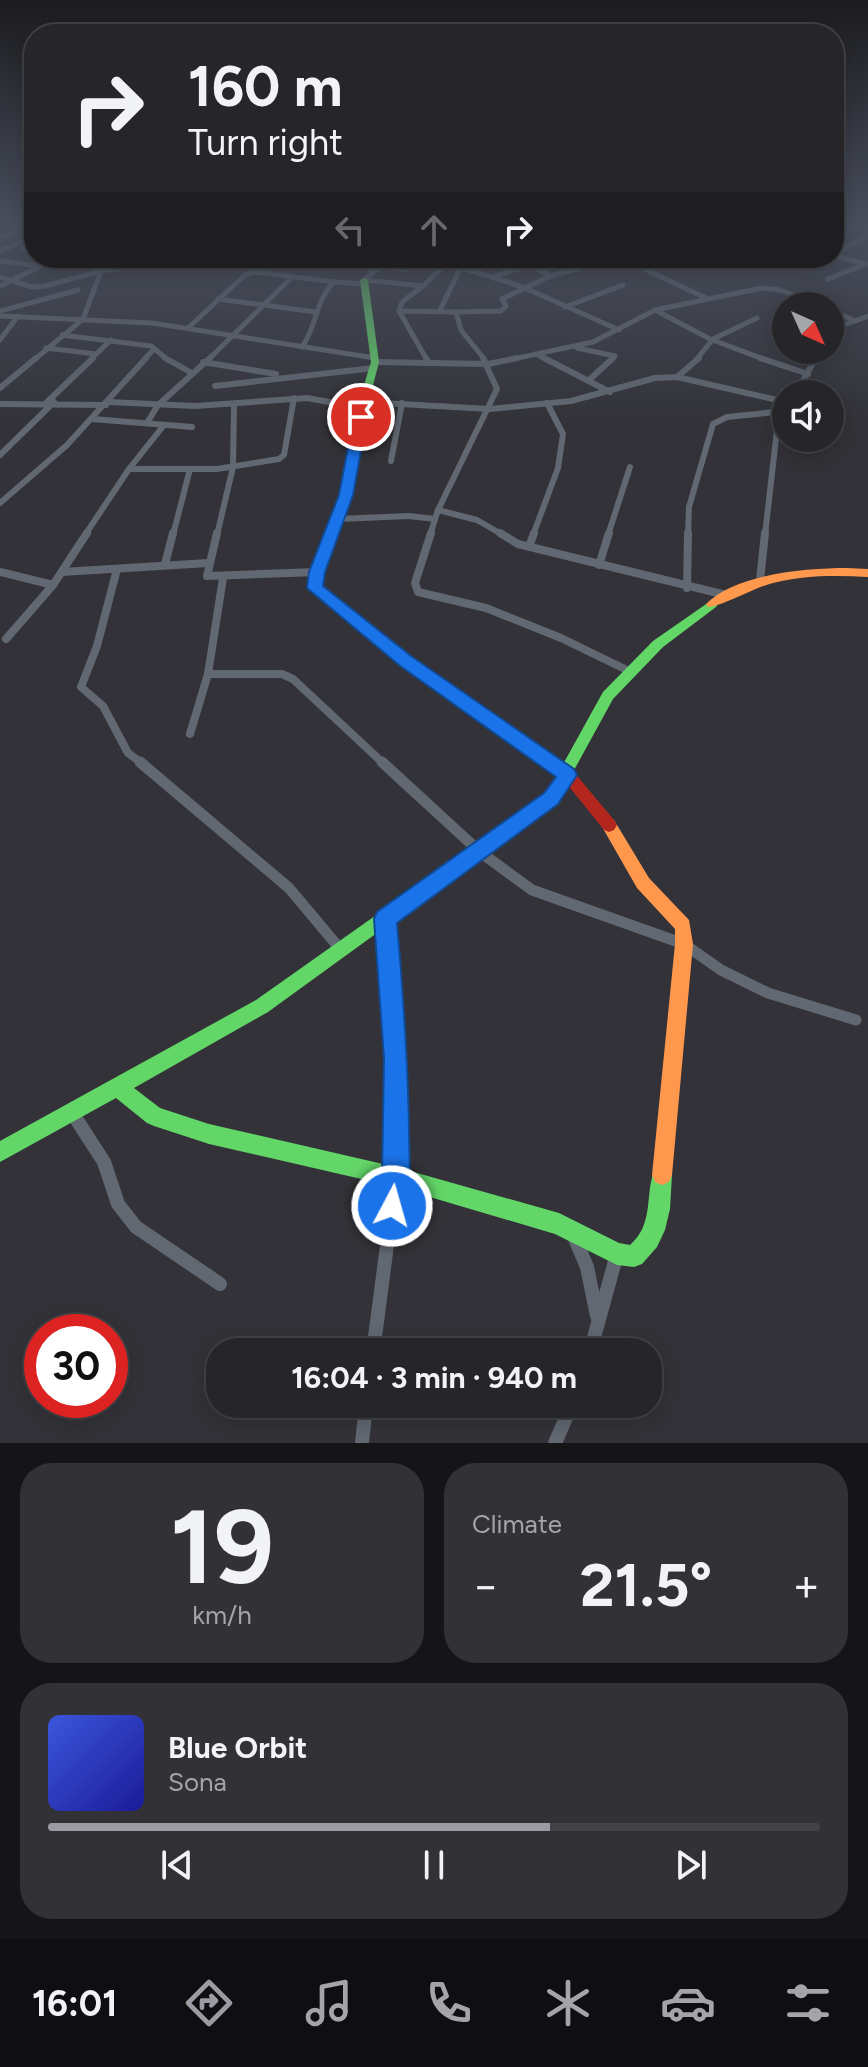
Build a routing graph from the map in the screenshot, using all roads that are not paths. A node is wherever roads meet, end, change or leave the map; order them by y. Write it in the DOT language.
graph roads {
  1 [pos="74,291"];
  2 [pos="93,291"];
  3 [pos="227,291"];
  4 [pos="277,291"];
  5 [pos="325,291"];
  6 [pos="368,291"];
  7 [pos="416,291"];
  8 [pos="449,291"];
  9 [pos="515,291"];
  10 [pos="532,291"];
  11 [pos="606,291"];
  12 [pos="691,291"];
  13 [pos="749,291"];
  14 [pos="706,298"];
  15 [pos="218,299"];
  16 [pos="262,306"];
  17 [pos="565,307"];
  18 [pos="440,310"];
  19 [pos="655,310"];
  20 [pos="399,311"];
  21 [pos="316,312"];
  22 [pos="456,312"];
  23 [pos="0,314"];
  24 [pos="18,316"];
  25 [pos="844,316"];
  26 [pos="868,316"];
  27 [pos="757,318"];
  28 [pos="83,319"];
  29 [pos="855,321"];
  30 [pos="844,325"];
  31 [pos="188,328"];
  32 [pos="619,330"];
  33 [pos="62,335"];
  34 [pos="234,336"];
  35 [pos="713,339"];
  36 [pos="0,340"];
  37 [pos="111,340"];
  38 [pos="302,347"];
  39 [pos="573,347"];
  40 [pos="46,348"];
  41 [pos="154,349"];
  42 [pos="96,354"];
  43 [pos="536,354"];
  44 [pos="203,362"];
  45 [pos="375,363"];
  46 [pos="429,363"];
  47 [pos="488,364"];
  48 [pos="813,364"];
  49 [pos="192,373"];
  50 [pos="808,374"];
  51 [pos="287,377"];
  52 [pos="677,377"];
  53 [pos="589,380"];
  54 [pos="804,380"];
  55 [pos="215,386"];
  56 [pos="0,388"];
  57 [pos="610,392"];
  58 [pos="294,398"];
  59 [pos="51,402"];
  60 [pos="107,403"];
  61 [pos="402,403"];
  62 [pos="547,403"];
  63 [pos="772,403"];
  64 [pos="0,404"];
  65 [pos="234,404"];
  66 [pos="158,405"];
  67 [pos="363,405"];
  68 [pos="490,409"];
  69 [pos="772,409"];
  70 [pos="92,419"];
  71 [pos="147,423"];
  72 [pos="164,425"];
  73 [pos="192,427"];
  74 [pos="774,452"];
  75 [pos="0,455"];
  76 [pos="391,461"];
  77 [pos="233,465"];
  78 [pos="630,467"];
  79 [pos="129,469"];
  80 [pos="190,469"];
  81 [pos="0,503"];
  82 [pos="437,514"];
  83 [pos="337,519"];
  84 [pos="529,547"];
  85 [pos="208,563"];
  86 [pos="165,564"];
  87 [pos="599,565"];
  88 [pos="117,569"];
  89 [pos="0,572"];
  90 [pos="62,572"];
  91 [pos="317,572"];
  92 [pos="868,573"];
  93 [pos="223,578"];
  94 [pos="760,580"];
  95 [pos="53,585"];
  96 [pos="687,588"];
  97 [pos="726,595"];
  98 [pos="6,639"];
  99 [pos="631,672"];
  100 [pos="208,674"];
  101 [pos="190,734"];
  102 [pos="568,775"];
  103 [pos="480,852"];
  104 [pos="385,919"];
  105 [pos="684,944"];
  106 [pos="341,950"];
  107 [pos="856,1020"];
  108 [pos="117,1086"];
  109 [pos="71,1111"];
  110 [pos="0,1152"];
  111 [pos="396,1177"];
  112 [pos="571,1231"];
  113 [pos="617,1254"];
  114 [pos="220,1284"];
  115 [pos="598,1319"];
  116 [pos="375,1338"];
  117 [pos="593,1338"];
  118 [pos="365,1418"];
  119 [pos="566,1418"];
  120 [pos="362,1443"];
  121 [pos="555,1443"];
  1 -- 23 [label="street"];
  2 -- 28 [label="street"];
  3 -- 15 [label="street"];
  4 -- 16 [label="street"];
  5 -- 21 [label="street"];
  6 -- 45 [label="street"];
  7 -- 20 [label="street"];
  8 -- 18 [label="street"];
  9 -- 22 [label="street"];
  10 -- 17 [label="street"];
  11 -- 17 [label="street"];
  12 -- 14 [label="street"];
  13 -- 14 [label="street"];
  14 -- 19 [label="street"];
  15 -- 16 [label="street"];
  15 -- 31 [label="street"];
  16 -- 21 [label="street"];
  16 -- 34 [label="street"];
  17 -- 32 [label="street"];
  18 -- 20 [label="street"];
  18 -- 22 [label="street"];
  19 -- 32 [label="street"];
  19 -- 35 [label="street"];
  20 -- 46 [label="street"];
  21 -- 38 [label="street"];
  22 -- 47 [label="street"];
  23 -- 24 [label="street"];
  24 -- 28 [label="street"];
  24 -- 36 [label="street"];
  25 -- 29 [label="street"];
  26 -- 29 [label="street"];
  27 -- 35 [label="street"];
  28 -- 31 [label="street"];
  28 -- 33 [label="street"];
  29 -- 30 [label="street"];
  31 -- 34 [label="street"];
  32 -- 39 [label="street"];
  33 -- 37 [label="street"];
  33 -- 40 [label="street"];
  34 -- 38 [label="street"];
  34 -- 44 [label="street"];
  35 -- 50 [label="street"];
  35 -- 52 [label="street"];
  37 -- 41 [label="street"];
  37 -- 42 [label="street"];
  38 -- 45 [label="street"];
  39 -- 43 [label="street"];
  39 -- 53 [label="street"];
  40 -- 42 [label="street"];
  40 -- 56 [label="street"];
  41 -- 49 [label="street"];
  41 -- 60 [label="street"];
  42 -- 59 [label="street"];
  43 -- 47 [label="street"];
  43 -- 53 [label="street"];
  44 -- 49 [label="street"];
  44 -- 51 [label="street"];
  45 -- 46 [label="street"];
  45 -- 51 [label="street"];
  45 -- 67 [label="street"];
  46 -- 47 [label="street"];
  47 -- 68 [label="street"];
  48 -- 50 [label="street"];
  49 -- 66 [label="street"];
  50 -- 54 [label="street"];
  51 -- 55 [label="street"];
  52 -- 57 [label="street"];
  52 -- 63 [label="street"];
  53 -- 57 [label="street"];
  57 -- 62 [label="street"];
  58 -- 65 [label="street"];
  58 -- 67 [label="street"];
  58 -- 77 [label="street"];
  59 -- 60 [label="street"];
  59 -- 64 [label="street"];
  59 -- 75 [label="street"];
  60 -- 66 [label="street"];
  60 -- 70 [label="street"];
  61 -- 67 [label="street"];
  61 -- 68 [label="street"];
  61 -- 76 [label="street"];
  62 -- 68 [label="street"];
  62 -- 84 [label="street"];
  65 -- 66 [label="street"];
  65 -- 77 [label="street"];
  66 -- 71 [label="street"];
  67 -- 83 [label="street"];
  68 -- 82 [label="street"];
  69 -- 96 [label="street"];
  70 -- 71 [label="street"];
  70 -- 81 [label="street"];
  71 -- 72 [label="street"];
  72 -- 73 [label="street"];
  72 -- 79 [label="street"];
  74 -- 94 [label="street"];
  77 -- 80 [label="street"];
  77 -- 85 [label="street"];
  78 -- 87 [label="street"];
  79 -- 80 [label="street"];
  79 -- 90 [label="street"];
  80 -- 86 [label="street"];
  82 -- 83 [label="street"];
  82 -- 84 [label="street"];
  82 -- 99 [label="street"];
  83 -- 91 [label="street"];
  84 -- 87 [label="street"];
  85 -- 86 [label="street"];
  85 -- 93 [label="street"];
  86 -- 88 [label="street"];
  87 -- 96 [label="street"];
  88 -- 90 [label="street"];
  88 -- 106 [label="street"];
  89 -- 95 [label="street"];
  90 -- 95 [label="street"];
  91 -- 93 [label="street"];
  91 -- 102 [label="street"];
  92 -- 94 [label="street"];
  93 -- 100 [label="street"];
  94 -- 97 [label="street"];
  95 -- 98 [label="street"];
  96 -- 97 [label="street"];
  97 -- 99 [label="street"];
  99 -- 102 [label="street"];
  100 -- 101 [label="street"];
  100 -- 103 [label="street"];
  102 -- 103 [label="street"];
  102 -- 105 [label="street"];
  103 -- 104 [label="street"];
  103 -- 105 [label="street"];
  104 -- 106 [label="street"];
  104 -- 111 [label="street"];
  105 -- 107 [label="street"];
  105 -- 113 [label="street"];
  106 -- 108 [label="street"];
  108 -- 109 [label="street"];
  108 -- 111 [label="street"];
  109 -- 110 [label="street"];
  109 -- 114 [label="street"];
  111 -- 112 [label="street"];
  111 -- 116 [label="street"];
  112 -- 113 [label="street"];
  112 -- 115 [label="street"];
  113 -- 115 [label="street"];
  115 -- 117 [label="street"];
  118 -- 120 [label="street"];
  119 -- 121 [label="street"];
}
